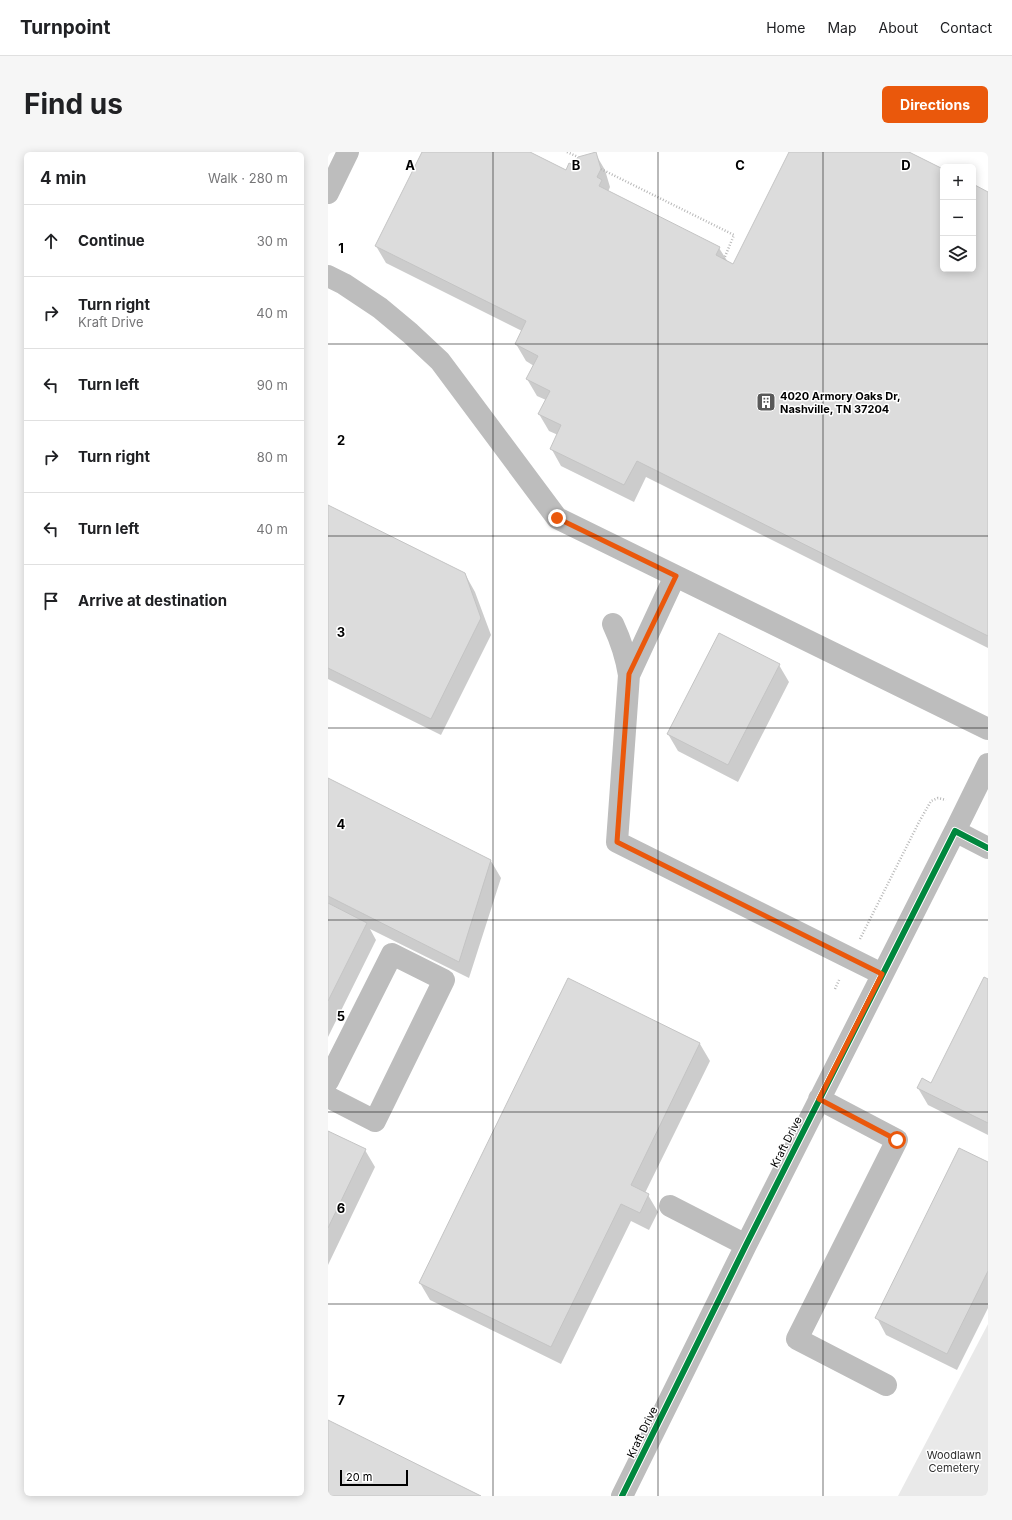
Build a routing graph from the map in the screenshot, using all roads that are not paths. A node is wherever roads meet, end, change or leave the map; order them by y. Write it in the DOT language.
graph roads {
  1 [pos="348,152"];
  2 [pos="328,193"];
  3 [pos="328,276"];
  4 [pos="676,576"];
  5 [pos="613,624"];
  6 [pos="629,674"];
  7 [pos="988,729"];
  8 [pos="988,764"];
  9 [pos="955,831"];
  10 [pos="988,848"];
  11 [pos="882,974"];
  12 [pos="328,1081"];
  13 [pos="328,1097"];
  14 [pos="819,1099"];
  15 [pos="670,1206"];
  16 [pos="746,1245"];
  17 [pos="886,1385"];
  18 [pos="622,1496"];
  1 -- 2 [label="street"];
  3 -- 4 [label="street"];
  4 -- 6 [label="street"];
  4 -- 7 [label="street"];
  5 -- 6 [label="street"];
  6 -- 11 [label="street"];
  8 -- 9 [label="street, Kraft Drive"];
  9 -- 10 [label="street"];
  9 -- 11 [label="street, Kraft Drive"];
  11 -- 14 [label="street, Kraft Drive"];
  12 -- 13 [label="street"];
  14 -- 16 [label="street, Kraft Drive"];
  14 -- 17 [label="street"];
  15 -- 16 [label="street"];
  16 -- 18 [label="street, Kraft Drive"];
}
